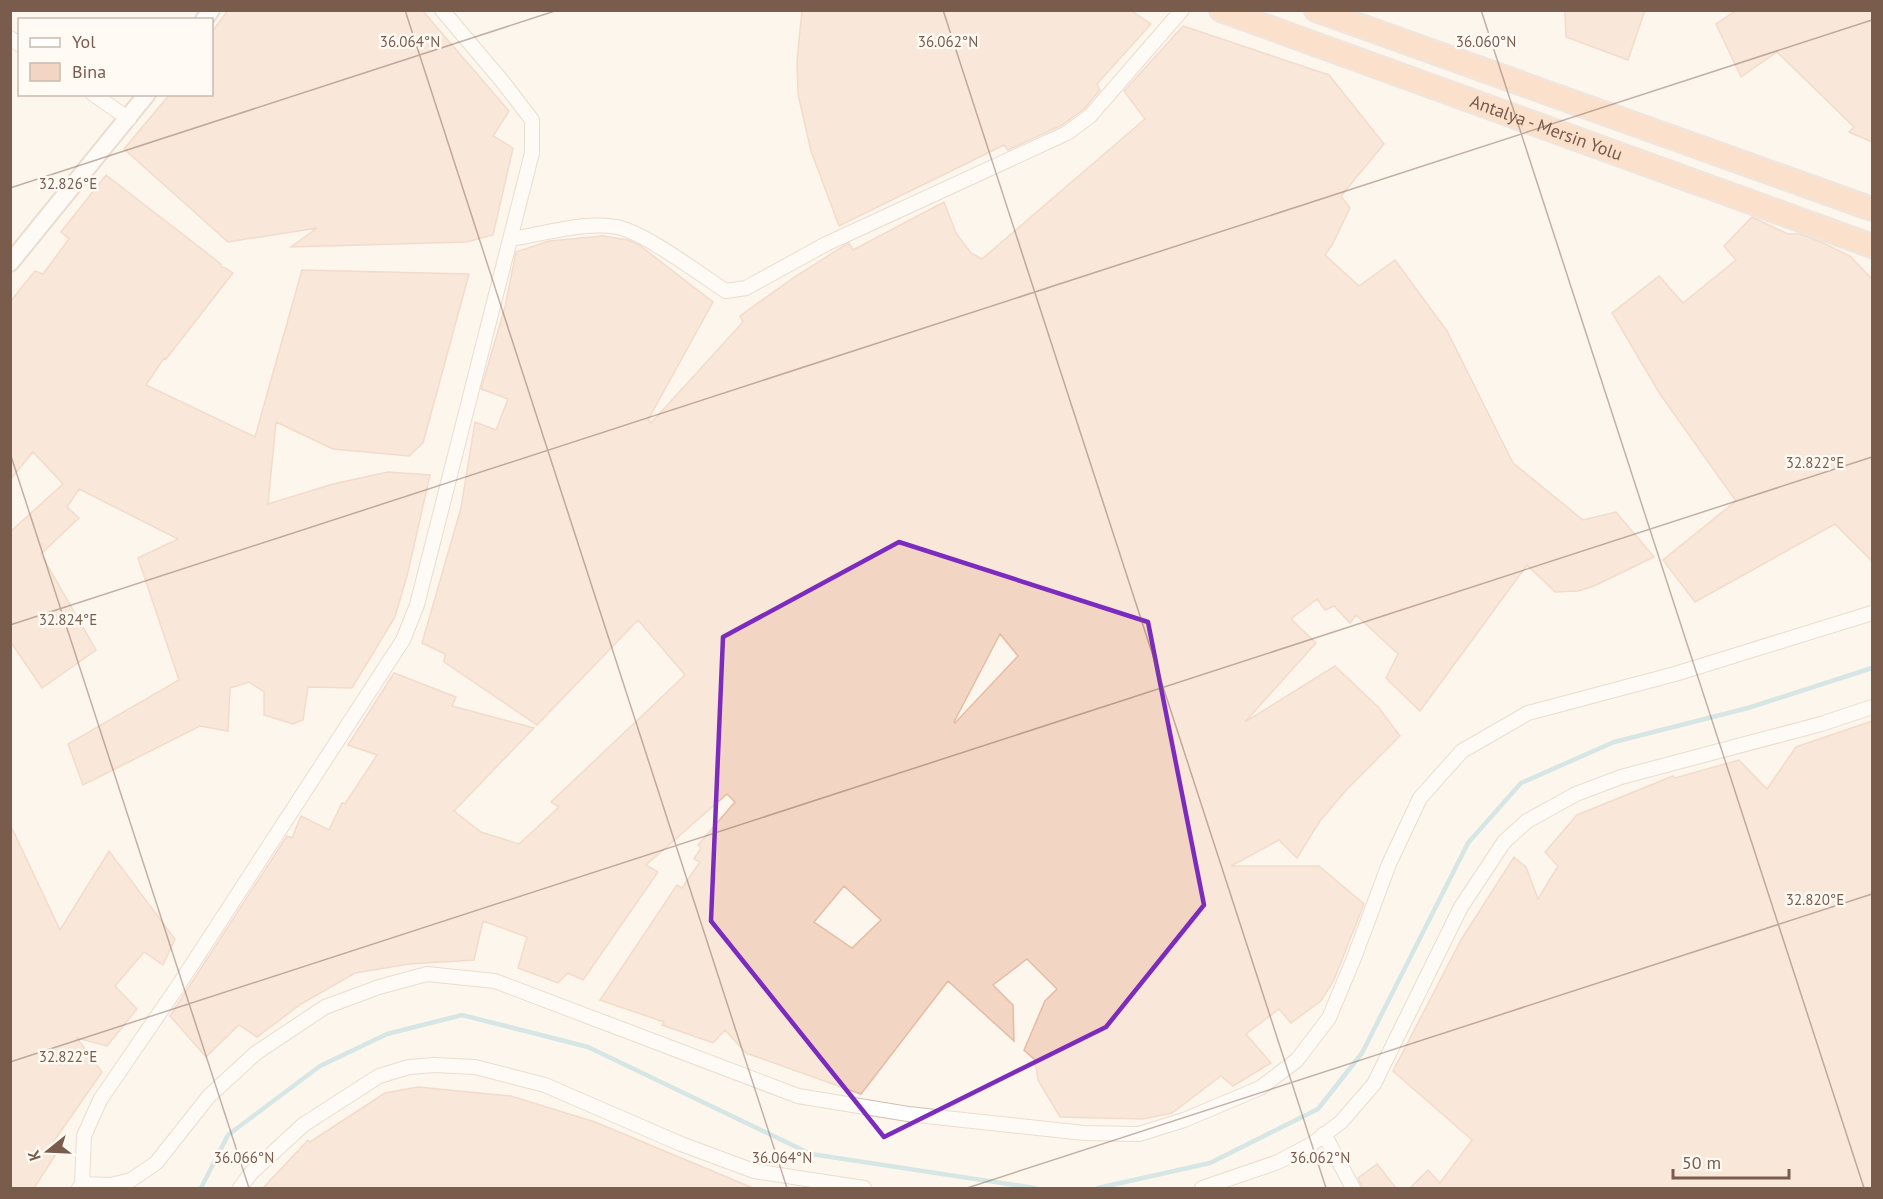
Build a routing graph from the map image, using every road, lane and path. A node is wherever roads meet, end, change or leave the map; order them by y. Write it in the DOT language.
graph roads {
  1 [pos="442,10"];
  2 [pos="1182,10"];
  3 [pos="1221,10"];
  4 [pos="1316,10"];
  5 [pos="96,96"];
  6 [pos="146,96"];
  7 [pos="129,119"];
  8 [pos="1872,209"];
  9 [pos="511,239"];
  10 [pos="1872,246"];
  11 [pos="10,263"];
  12 [pos="1872,613"];
  13 [pos="1872,707"];
  14 [pos="1324,1134"];
  15 [pos="82,1187"];
  16 [pos="240,1188"];
  17 [pos="864,1188"];
  18 [pos="1202,1188"];
  19 [pos="1353,1188"];
  1 -- 9 [label="street"];
  2 -- 9 [label="street"];
  3 -- 10 [label="highway, Antalya - Mersin Yolu"];
  4 -- 8 [label="highway, Antalya - Mersin Yolu"];
  5 -- 7 [label="street"];
  6 -- 7 [label="street"];
  7 -- 11 [label="street"];
  9 -- 15 [label="street"];
  12 -- 15 [label="street"];
  13 -- 14 [label="street"];
  14 -- 18 [label="street"];
  14 -- 19 [label="street"];
  16 -- 17 [label="street"];
}
